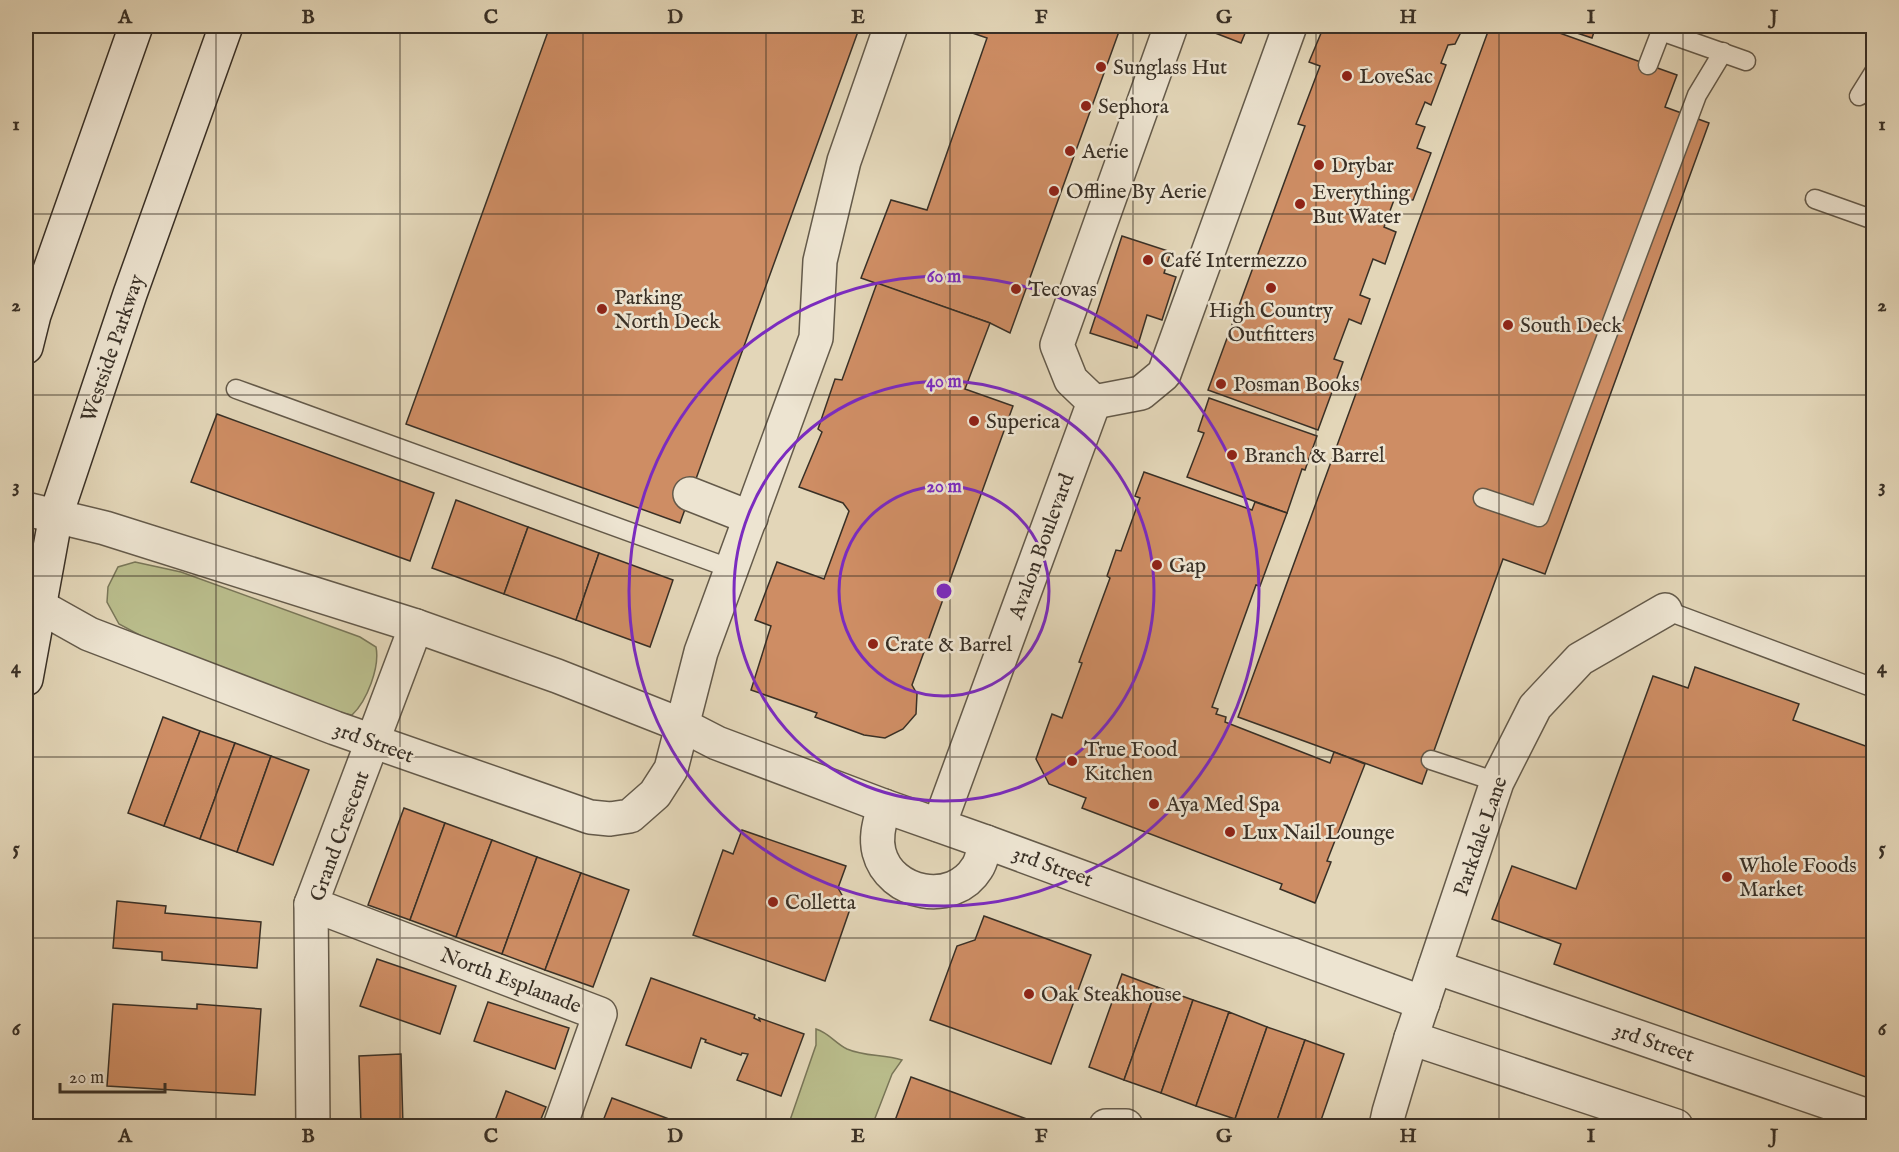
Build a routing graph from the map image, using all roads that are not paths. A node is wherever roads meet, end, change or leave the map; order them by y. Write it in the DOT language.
graph roads {
  1 [pos="136,26"];
  2 [pos="226,26"];
  3 [pos="891,26"];
  4 [pos="1171,26"];
  5 [pos="1290,26"];
  6 [pos="1662,28"];
  7 [pos="1723,52"];
  8 [pos="1746,61"];
  9 [pos="1648,65"];
  10 [pos="1874,72"];
  11 [pos="1859,96"];
  12 [pos="1815,200"];
  13 [pos="1874,220"];
  14 [pos="26,347"];
  15 [pos="236,389"];
  16 [pos="1094,402"];
  17 [pos="690,494"];
  18 [pos="1483,498"];
  19 [pos="41,512"];
  20 [pos="751,518"];
  21 [pos="732,569"];
  22 [pos="32,604"];
  23 [pos="1665,610"];
  24 [pos="416,626"];
  25 [pos="26,679"];
  26 [pos="1874,688"];
  27 [pos="684,726"];
  28 [pos="374,742"];
  29 [pos="1431,760"];
  30 [pos="1497,783"];
  31 [pos="884,806"];
  32 [pos="939,825"];
  33 [pos="986,842"];
  34 [pos="311,904"];
  35 [pos="1435,967"];
  36 [pos="1423,1003"];
  37 [pos="1411,1038"];
  38 [pos="1874,1118"];
  39 [pos="313,1126"];
  40 [pos="560,1126"];
  41 [pos="1106,1126"];
  42 [pos="1126,1126"];
  43 [pos="1386,1126"];
  44 [pos="1676,1126"];
  1 -- 14 [label="street"];
  2 -- 19 [label="street, Westside Parkway"];
  3 -- 20 [label="street"];
  4 -- 16 [label="street"];
  5 -- 16 [label="street"];
  6 -- 7 [label="lane"];
  6 -- 9 [label="lane"];
  7 -- 8 [label="lane"];
  7 -- 18 [label="lane"];
  10 -- 11 [label="lane"];
  12 -- 13 [label="lane"];
  15 -- 21 [label="lane"];
  16 -- 32 [label="street, Avalon Boulevard"];
  17 -- 20 [label="street"];
  19 -- 22 [label="street, Westside Parkway"];
  19 -- 24 [label="street, 3rd Street"];
  20 -- 21 [label="street"];
  21 -- 27 [label="street"];
  22 -- 25 [label="street, Westside Parkway"];
  22 -- 28 [label="street, 3rd Street"];
  23 -- 26 [label="lane"];
  23 -- 30 [label="street, Parkdale Lane"];
  24 -- 27 [label="street, 3rd Street"];
  24 -- 28 [label="street, Grand Crescent"];
  27 -- 28 [label="street, 3rd Street"];
  27 -- 31 [label="street, 3rd Street"];
  28 -- 34 [label="street, Grand Crescent"];
  29 -- 30 [label="lane"];
  30 -- 35 [label="street, Parkdale Lane"];
  31 -- 32 [label="street, 3rd Street"];
  31 -- 33 [label="street"];
  32 -- 33 [label="street, 3rd Street"];
  33 -- 36 [label="street, 3rd Street"];
  34 -- 39 [label="street, Grand Crescent"];
  34 -- 40 [label="street, North Esplanade"];
  35 -- 36 [label="street, Parkdale Lane"];
  35 -- 38 [label="street, 3rd Street"];
  36 -- 37 [label="street, Parkdale Lane"];
  37 -- 43 [label="street, Parkdale Lane"];
  37 -- 44 [label="street"];
  41 -- 42 [label="street"];
}
